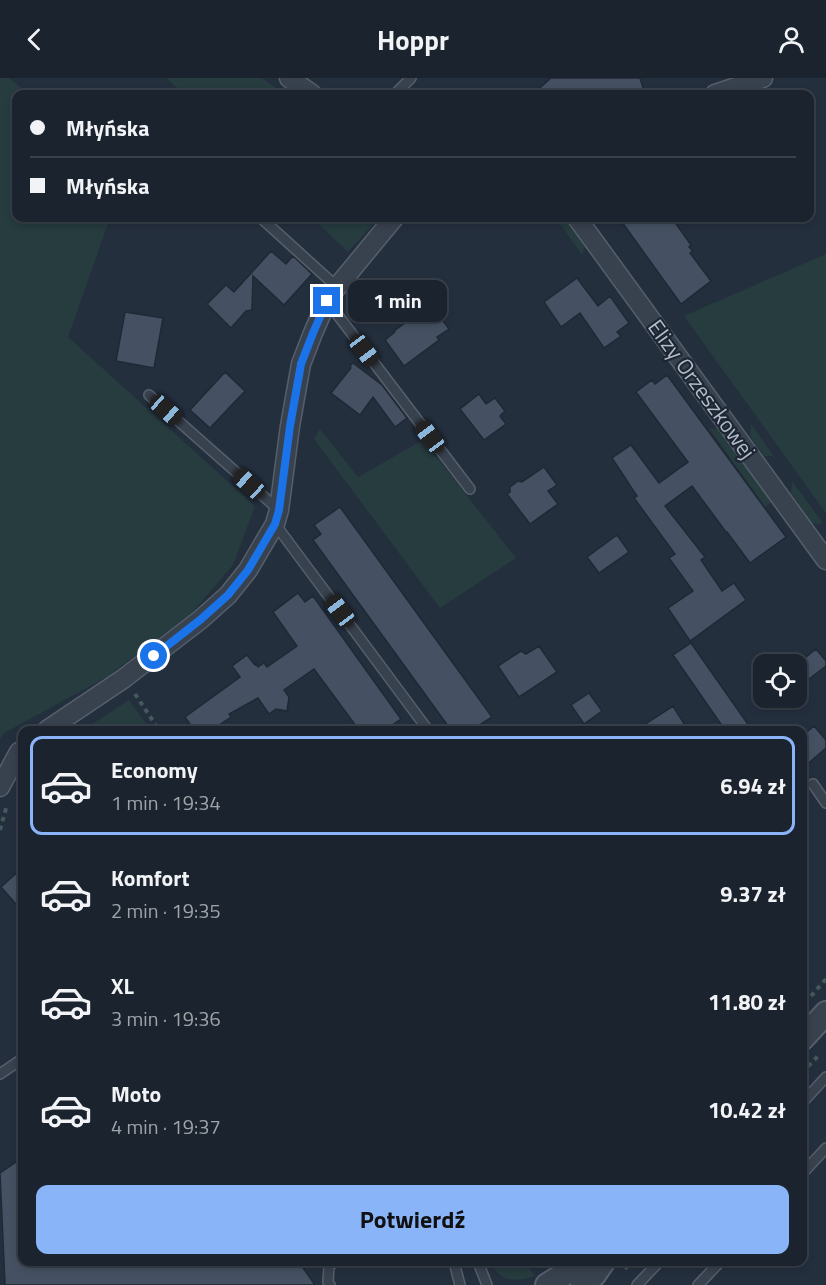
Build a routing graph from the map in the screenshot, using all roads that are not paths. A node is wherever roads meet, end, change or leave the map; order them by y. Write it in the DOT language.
graph roads {
  1 [pos="289,78"];
  2 [pos="411,78"];
  3 [pos="763,78"];
  4 [pos="306,90"];
  5 [pos="399,90"];
  6 [pos="726,90"];
  7 [pos="265,222"];
  8 [pos="391,222"];
  9 [pos="580,222"];
  10 [pos="332,294"];
  11 [pos="149,395"];
  12 [pos="470,489"];
  13 [pos="277,517"];
  14 [pos="826,560"];
  15 [pos="53,726"];
  16 [pos="425,726"];
  17 [pos="18,755"];
  18 [pos="813,784"];
  19 [pos="0,787"];
  20 [pos="826,803"];
  21 [pos="826,1013"];
  22 [pos="807,1033"];
  23 [pos="18,1062"];
  24 [pos="0,1074"];
  25 [pos="826,1077"];
  26 [pos="807,1098"];
  27 [pos="826,1148"];
  28 [pos="807,1169"];
  29 [pos="329,1266"];
  30 [pos="455,1266"];
  31 [pos="480,1266"];
  32 [pos="600,1266"];
  33 [pos="655,1266"];
  34 [pos="716,1266"];
  35 [pos="575,1270"];
  36 [pos="330,1285"];
  37 [pos="460,1285"];
  38 [pos="487,1285"];
  39 [pos="547,1285"];
  40 [pos="637,1285"];
  41 [pos="698,1285"];
  1 -- 4 [label="street"];
  2 -- 5 [label="lane"];
  3 -- 6 [label="street"];
  7 -- 10 [label="lane"];
  8 -- 10 [label="street"];
  9 -- 14 [label="street, Elizy Orzeszkowej"];
  10 -- 12 [label="lane"];
  10 -- 13 [label="street"];
  11 -- 13 [label="lane"];
  13 -- 15 [label="street"];
  13 -- 16 [label="lane"];
  17 -- 19 [label="street"];
  18 -- 20 [label="lane"];
  21 -- 22 [label="street"];
  23 -- 24 [label="lane"];
  25 -- 26 [label="lane"];
  27 -- 28 [label="lane"];
  29 -- 36 [label="lane"];
  30 -- 37 [label="lane"];
  31 -- 38 [label="lane"];
  32 -- 35 [label="street"];
  33 -- 40 [label="lane"];
  34 -- 41 [label="lane"];
  35 -- 39 [label="street"];
}
